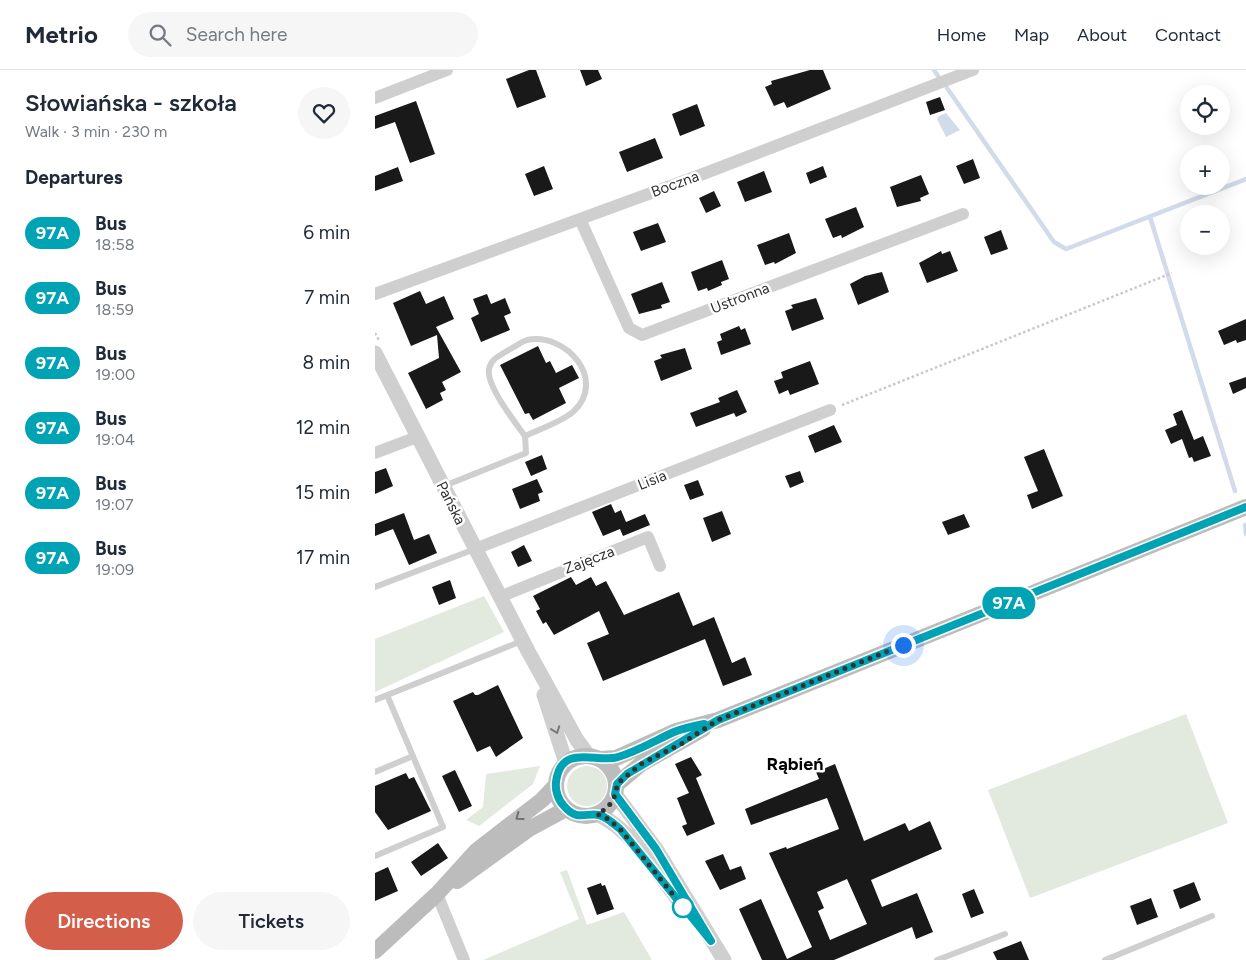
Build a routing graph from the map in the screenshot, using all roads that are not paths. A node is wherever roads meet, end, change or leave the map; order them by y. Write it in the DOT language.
graph roads {
  1 [pos="447,70"];
  2 [pos="973,70"];
  3 [pos="375,98"];
  4 [pos="963,214"];
  5 [pos="580,219"];
  6 [pos="375,294"];
  7 [pos="375,354"];
  8 [pos="830,410"];
  9 [pos="525,436"];
  10 [pos="417,437"];
  11 [pos="375,454"];
  12 [pos="443,486"];
  13 [pos="1246,507"];
  14 [pos="475,550"];
  15 [pos="659,566"];
  16 [pos="375,587"];
  17 [pos="502,596"];
  18 [pos="526,646"];
  19 [pos="387,695"];
  20 [pos="375,700"];
  21 [pos="718,720"];
  22 [pos="413,756"];
  23 [pos="595,757"];
  24 [pos="566,763"];
  25 [pos="375,772"];
  26 [pos="556,785"];
  27 [pos="616,789"];
  28 [pos="566,809"];
  29 [pos="597,814"];
  30 [pos="375,856"];
  31 [pos="437,894"];
  32 [pos="1212,916"];
  33 [pos="1005,934"];
  34 [pos="711,941"];
  35 [pos="375,951"];
  36 [pos="464,960"];
  37 [pos="724,960"];
  38 [pos="937,960"];
  39 [pos="1105,960"];
  1 -- 3 [label="street"];
  2 -- 5 [label="street, Boczna"];
  4 -- 5 [label="street, Ustronna"];
  5 -- 6 [label="street, Boczna"];
  7 -- 10 [label="street, Pańska"];
  8 -- 14 [label="street, Lisia"];
  9 -- 9 [label="lane"];
  9 -- 12 [label="lane"];
  10 -- 11 [label="street"];
  10 -- 12 [label="street, Pańska"];
  12 -- 14 [label="street, Pańska"];
  13 -- 21 [label="main road"];
  14 -- 16 [label="lane"];
  14 -- 17 [label="street, Pańska"];
  15 -- 17 [label="street, Zajęcza"];
  17 -- 18 [label="street, Pańska"];
  18 -- 19 [label="lane"];
  18 -- 23 [label="street, Pańska"];
  18 -- 24 [label="street, Pańska, one-way"];
  19 -- 20 [label="lane"];
  19 -- 22 [label="lane"];
  21 -- 23 [label="main road"];
  21 -- 27 [label="main road"];
  22 -- 25 [label="lane"];
  22 -- 30 [label="lane"];
  23 -- 24 [label="main road"];
  23 -- 27 [label="main road"];
  24 -- 26 [label="main road"];
  26 -- 28 [label="main road"];
  26 -- 31 [label="main road, one-way"];
  27 -- 29 [label="main road"];
  27 -- 34 [label="street"];
  28 -- 29 [label="main road"];
  28 -- 31 [label="main road"];
  29 -- 34 [label="street"];
  31 -- 35 [label="main road"];
  31 -- 36 [label="street"];
  32 -- 39 [label="lane"];
  33 -- 38 [label="lane"];
  34 -- 37 [label="street"];
}
